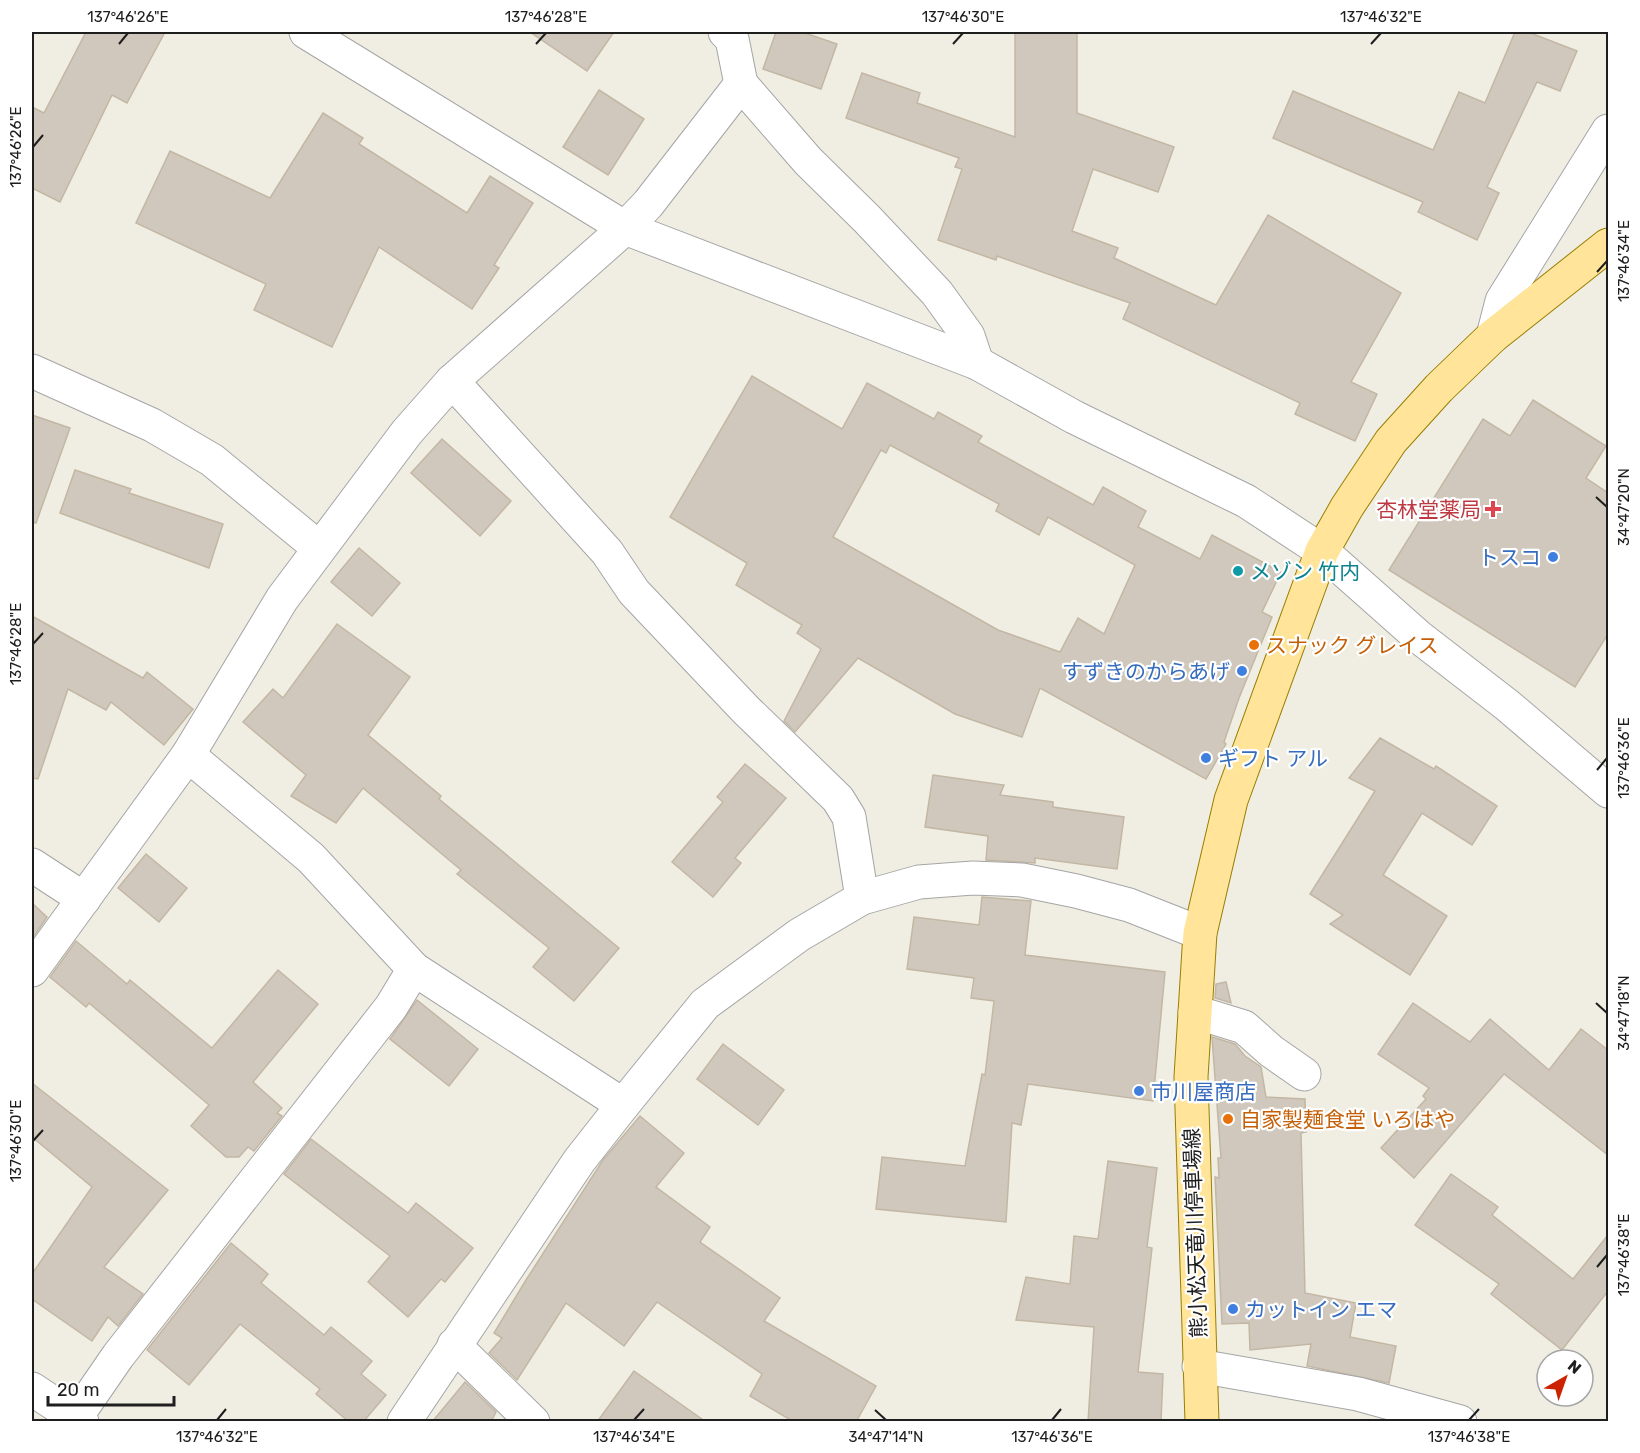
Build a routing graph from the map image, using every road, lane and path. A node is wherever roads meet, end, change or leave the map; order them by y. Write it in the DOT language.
graph roads {
  1 [pos="306,32"];
  2 [pos="731,34"];
  3 [pos="741,84"];
  4 [pos="1607,137"];
  5 [pos="625,228"];
  6 [pos="1608,245"];
  7 [pos="1493,336"];
  8 [pos="977,363"];
  9 [pos="32,372"];
  10 [pos="452,381"];
  11 [pos="320,548"];
  12 [pos="1322,551"];
  13 [pos="188,755"];
  14 [pos="1608,791"];
  15 [pos="32,865"];
  16 [pos="862,898"];
  17 [pos="84,899"];
  18 [pos="1200,933"];
  19 [pos="414,969"];
  20 [pos="32,970"];
  21 [pos="1195,1012"];
  22 [pos="1304,1074"];
  23 [pos="622,1105"];
  24 [pos="454,1345"];
  25 [pos="1199,1366"];
  26 [pos="32,1389"];
  27 [pos="79,1419"];
  28 [pos="404,1422"];
  29 [pos="533,1422"];
  30 [pos="1202,1422"];
  31 [pos="1460,1422"];
  1 -- 5 [label="street"];
  2 -- 3 [label="street"];
  3 -- 5 [label="street"];
  3 -- 8 [label="street"];
  4 -- 7 [label="street"];
  5 -- 8 [label="street"];
  5 -- 10 [label="street"];
  6 -- 7 [label="main road, 熊小松天竜川停車場線"];
  7 -- 12 [label="main road, 熊小松天竜川停車場線"];
  8 -- 12 [label="street"];
  9 -- 11 [label="street"];
  10 -- 11 [label="street"];
  10 -- 16 [label="street"];
  11 -- 13 [label="street"];
  12 -- 14 [label="street"];
  12 -- 18 [label="main road, 熊小松天竜川停車場線"];
  13 -- 17 [label="street"];
  13 -- 19 [label="street"];
  15 -- 17 [label="street"];
  16 -- 18 [label="street"];
  16 -- 23 [label="street"];
  17 -- 20 [label="street"];
  18 -- 21 [label="main road, 熊小松天竜川停車場線"];
  19 -- 23 [label="street"];
  19 -- 27 [label="street"];
  21 -- 22 [label="street"];
  21 -- 25 [label="main road, 熊小松天竜川停車場線"];
  23 -- 24 [label="street"];
  24 -- 28 [label="street"];
  24 -- 29 [label="street"];
  25 -- 30 [label="main road, 熊小松天竜川停車場線"];
  25 -- 31 [label="street"];
  26 -- 27 [label="street"];
}
